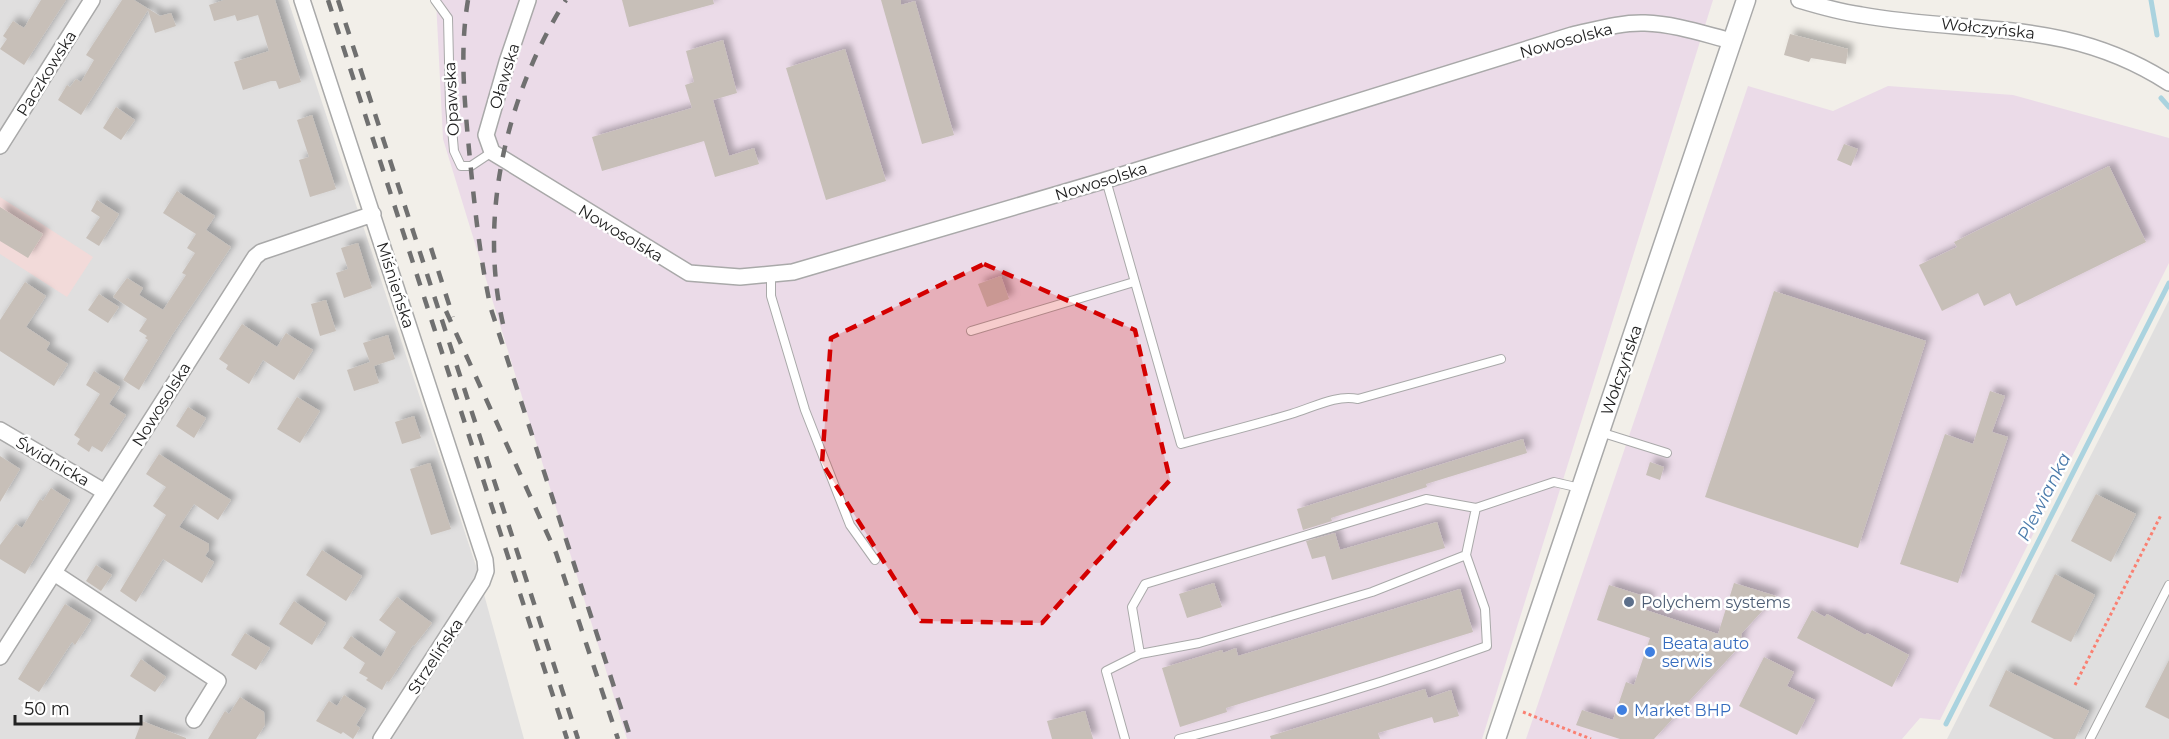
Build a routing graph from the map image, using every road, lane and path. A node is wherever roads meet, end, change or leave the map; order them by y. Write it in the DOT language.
graph roads {
  1 [pos="92,0"];
  2 [pos="302,0"];
  3 [pos="435,0"];
  4 [pos="528,0"];
  5 [pos="1746,0"];
  6 [pos="1798,0"];
  7 [pos="1732,41"];
  8 [pos="2169,83"];
  9 [pos="0,146"];
  10 [pos="492,152"];
  11 [pos="1106,180"];
  12 [pos="373,214"];
  13 [pos="771,274"];
  14 [pos="1134,282"];
  15 [pos="971,331"];
  16 [pos="1501,359"];
  17 [pos="0,430"];
  18 [pos="1600,432"];
  19 [pos="1667,453"];
  20 [pos="1581,489"];
  21 [pos="105,492"];
  22 [pos="1476,508"];
  23 [pos="2161,515"];
  24 [pos="1466,555"];
  25 [pos="875,560"];
  26 [pos="486,571"];
  27 [pos="54,573"];
  28 [pos="2169,585"];
  29 [pos="1140,654"];
  30 [pos="0,657"];
  31 [pos="2075,685"];
  32 [pos="1507,706"];
  33 [pos="194,720"];
  34 [pos="381,739"];
  35 [pos="1125,739"];
  36 [pos="1179,739"];
  37 [pos="1496,739"];
  38 [pos="1591,739"];
  39 [pos="2090,739"];
  1 -- 9 [label="street, Paczkowska"];
  2 -- 12 [label="street, Miśnieńska"];
  3 -- 10 [label="lane, Opawska"];
  4 -- 10 [label="street, Oławska"];
  5 -- 7 [label="street, Wołczyńska"];
  6 -- 8 [label="street, Wołczyńska"];
  7 -- 11 [label="street, Nowosolska"];
  7 -- 18 [label="street, Wołczyńska"];
  10 -- 13 [label="street, Nowosolska"];
  11 -- 13 [label="street, Nowosolska"];
  11 -- 14 [label="lane"];
  12 -- 21 [label="street, Nowosolska"];
  12 -- 26 [label="street, Miśnieńska"];
  13 -- 25 [label="lane"];
  14 -- 15 [label="lane"];
  14 -- 16 [label="lane"];
  17 -- 21 [label="street, Świdnicka"];
  18 -- 19 [label="lane"];
  18 -- 20 [label="street, Wołczyńska"];
  20 -- 22 [label="lane"];
  20 -- 32 [label="street, Wołczyńska"];
  21 -- 27 [label="street, Nowosolska"];
  22 -- 24 [label="lane"];
  22 -- 29 [label="lane"];
  23 -- 31 [label="path"];
  24 -- 29 [label="lane"];
  24 -- 36 [label="lane"];
  26 -- 34 [label="street, Strzelińska"];
  27 -- 30 [label="street, Nowosolska"];
  27 -- 33 [label="street"];
  28 -- 39 [label="lane"];
  29 -- 35 [label="lane"];
  32 -- 37 [label="street, Wołczyńska"];
  32 -- 38 [label="path"];
}
